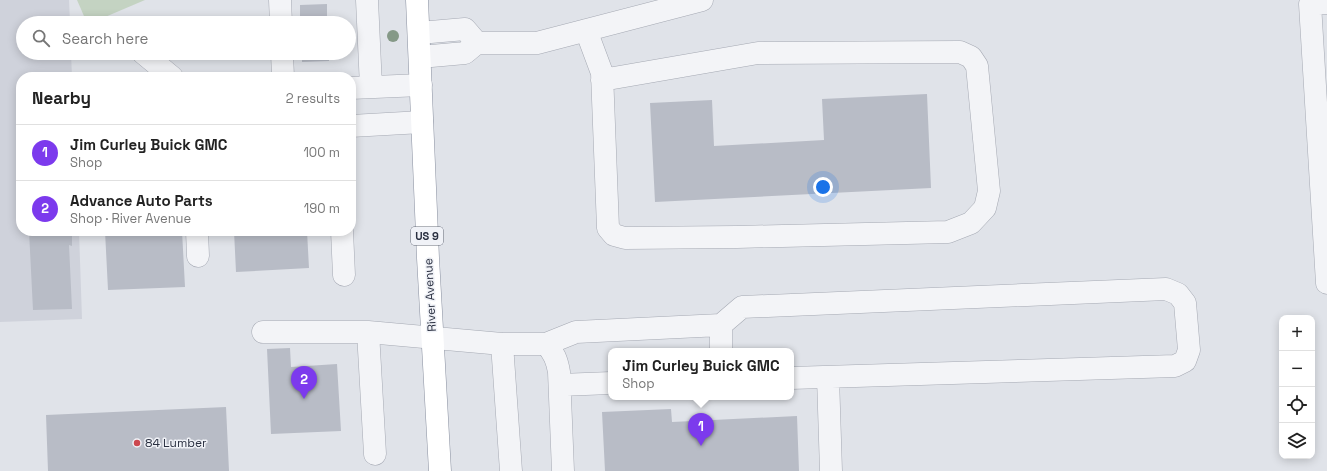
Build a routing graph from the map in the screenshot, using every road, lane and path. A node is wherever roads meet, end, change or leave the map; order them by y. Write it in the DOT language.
graph roads {
  1 [pos="280,0"];
  2 [pos="366,0"];
  3 [pos="417,0"];
  4 [pos="702,0"];
  5 [pos="1327,3"];
  6 [pos="281,16"];
  7 [pos="586,30"];
  8 [pos="419,33"];
  9 [pos="476,43"];
  10 [pos="420,57"];
  11 [pos="151,60"];
  12 [pos="283,60"];
  13 [pos="166,72"];
  14 [pos="284,72"];
  15 [pos="602,80"];
  16 [pos="421,85"];
  17 [pos="361,88"];
  18 [pos="1322,116"];
  19 [pos="422,122"];
  20 [pos="356,126"];
  21 [pos="197,236"];
  22 [pos="342,236"];
  23 [pos="198,256"];
  24 [pos="344,275"];
  25 [pos="1327,284"];
  26 [pos="721,325"];
  27 [pos="263,332"];
  28 [pos="368,332"];
  29 [pos="432,338"];
  30 [pos="502,344"];
  31 [pos="546,344"];
  32 [pos="721,348"];
  33 [pos="828,377"];
  34 [pos="794,378"];
  35 [pos="608,383"];
  36 [pos="560,385"];
  37 [pos="375,454"];
  38 [pos="440,471"];
  39 [pos="511,471"];
  40 [pos="562,471"];
  41 [pos="831,471"];
  1 -- 6 [label="lane"];
  2 -- 17 [label="lane"];
  3 -- 8 [label="highway, River Avenue / US 9"];
  4 -- 7 [label="lane"];
  5 -- 18 [label="lane"];
  7 -- 9 [label="lane"];
  7 -- 15 [label="lane"];
  8 -- 9 [label="lane"];
  8 -- 10 [label="highway, River Avenue / US 9"];
  9 -- 10 [label="lane"];
  10 -- 16 [label="highway, River Avenue / US 9"];
  11 -- 13 [label="lane"];
  12 -- 14 [label="lane"];
  15 -- 15 [label="lane"];
  16 -- 17 [label="lane"];
  16 -- 19 [label="highway, River Avenue / US 9"];
  18 -- 25 [label="lane"];
  19 -- 20 [label="lane"];
  19 -- 29 [label="highway, River Avenue / US 9"];
  21 -- 23 [label="lane"];
  22 -- 24 [label="lane"];
  26 -- 31 [label="lane"];
  26 -- 32 [label="lane"];
  26 -- 33 [label="lane"];
  27 -- 28 [label="lane"];
  28 -- 29 [label="lane"];
  28 -- 37 [label="lane"];
  29 -- 30 [label="lane"];
  29 -- 38 [label="highway, River Avenue / US 9"];
  30 -- 31 [label="lane"];
  30 -- 39 [label="lane"];
  31 -- 36 [label="lane"];
  33 -- 34 [label="lane"];
  33 -- 41 [label="lane"];
  35 -- 36 [label="lane"];
  36 -- 40 [label="lane"];
}
